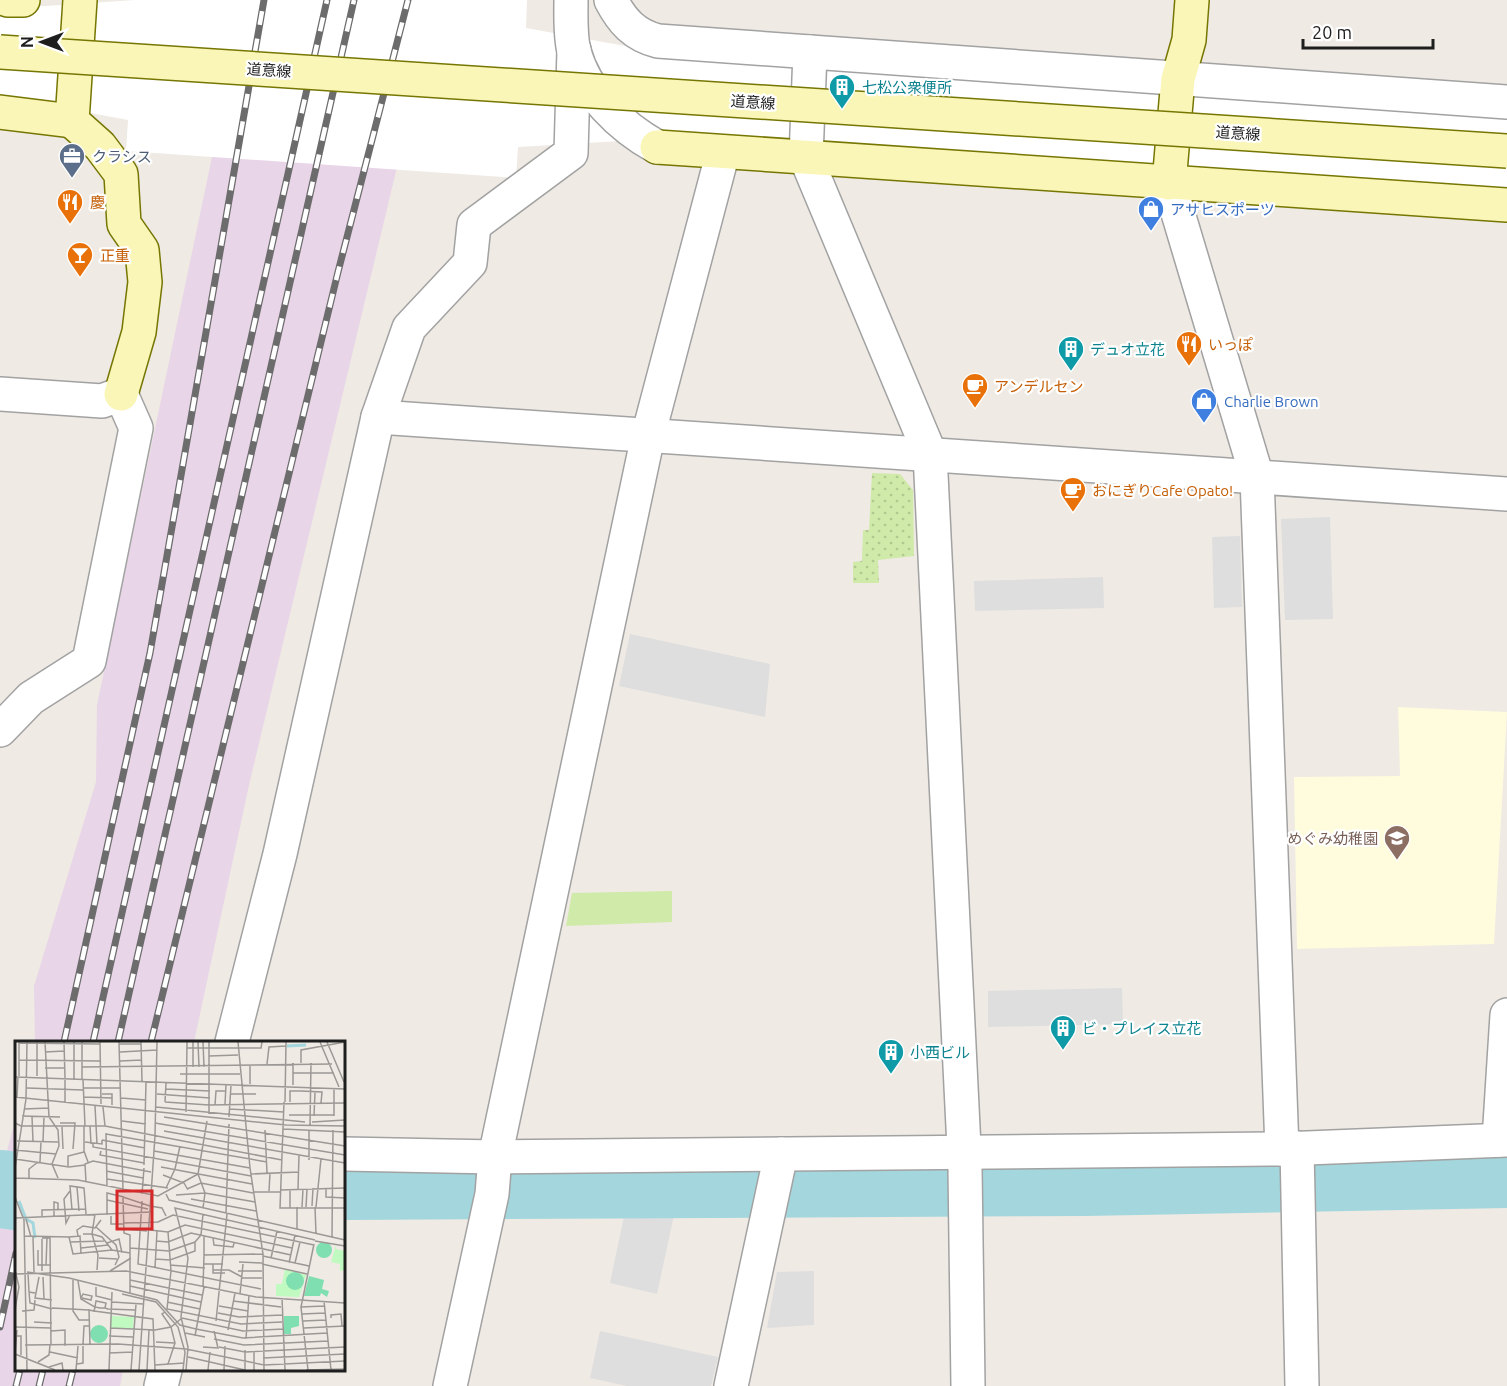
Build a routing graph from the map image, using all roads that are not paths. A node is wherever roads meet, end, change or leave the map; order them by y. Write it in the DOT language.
graph roads {
  1 [pos="8,0"];
  2 [pos="22,0"];
  3 [pos="80,0"];
  4 [pos="571,0"];
  5 [pos="611,0"];
  6 [pos="1192,0"];
  7 [pos="574,50"];
  8 [pos="0,52"];
  9 [pos="810,52"];
  10 [pos="1178,79"];
  11 [pos="1507,102"];
  12 [pos="0,112"];
  13 [pos="72,121"];
  14 [pos="1507,151"];
  15 [pos="723,152"];
  16 [pos="806,158"];
  17 [pos="1169,183"];
  18 [pos="1507,205"];
  19 [pos="0,394"];
  20 [pos="121,394"];
  21 [pos="378,417"];
  22 [pos="648,436"];
  23 [pos="930,454"];
  24 [pos="1257,477"];
  25 [pos="1507,494"];
  26 [pos="0,730"];
  27 [pos="1507,1015"];
  28 [pos="232,1041"];
  29 [pos="1503,1140"];
  30 [pos="345,1154"];
  31 [pos="1294,1162"];
  32 [pos="965,1168"];
  33 [pos="777,1169"];
  34 [pos="494,1174"];
  35 [pos="165,1371"];
  36 [pos="161,1386"];
  37 [pos="450,1386"];
  38 [pos="731,1386"];
  39 [pos="968,1386"];
  40 [pos="1302,1386"];
  1 -- 2 [label="street"];
  3 -- 13 [label="street"];
  4 -- 7 [label="street"];
  5 -- 9 [label="street"];
  6 -- 10 [label="street"];
  7 -- 15 [label="street"];
  7 -- 21 [label="street"];
  8 -- 14 [label="street, 道意線, bridge"];
  9 -- 10 [label="street"];
  9 -- 16 [label="street"];
  10 -- 11 [label="street"];
  10 -- 17 [label="street"];
  12 -- 13 [label="street"];
  13 -- 20 [label="street"];
  15 -- 16 [label="street"];
  15 -- 22 [label="street"];
  16 -- 17 [label="street"];
  16 -- 23 [label="street"];
  17 -- 18 [label="street"];
  17 -- 24 [label="street"];
  19 -- 20 [label="street"];
  20 -- 26 [label="street"];
  21 -- 22 [label="street"];
  21 -- 28 [label="street"];
  22 -- 23 [label="street"];
  22 -- 34 [label="street"];
  23 -- 24 [label="street"];
  23 -- 32 [label="street"];
  24 -- 25 [label="street"];
  24 -- 31 [label="street"];
  27 -- 29 [label="street"];
  29 -- 31 [label="street"];
  30 -- 34 [label="street"];
  31 -- 32 [label="street"];
  31 -- 40 [label="street"];
  32 -- 33 [label="street"];
  32 -- 39 [label="street"];
  33 -- 34 [label="street"];
  33 -- 38 [label="street"];
  34 -- 37 [label="street"];
  35 -- 36 [label="street"];
}
